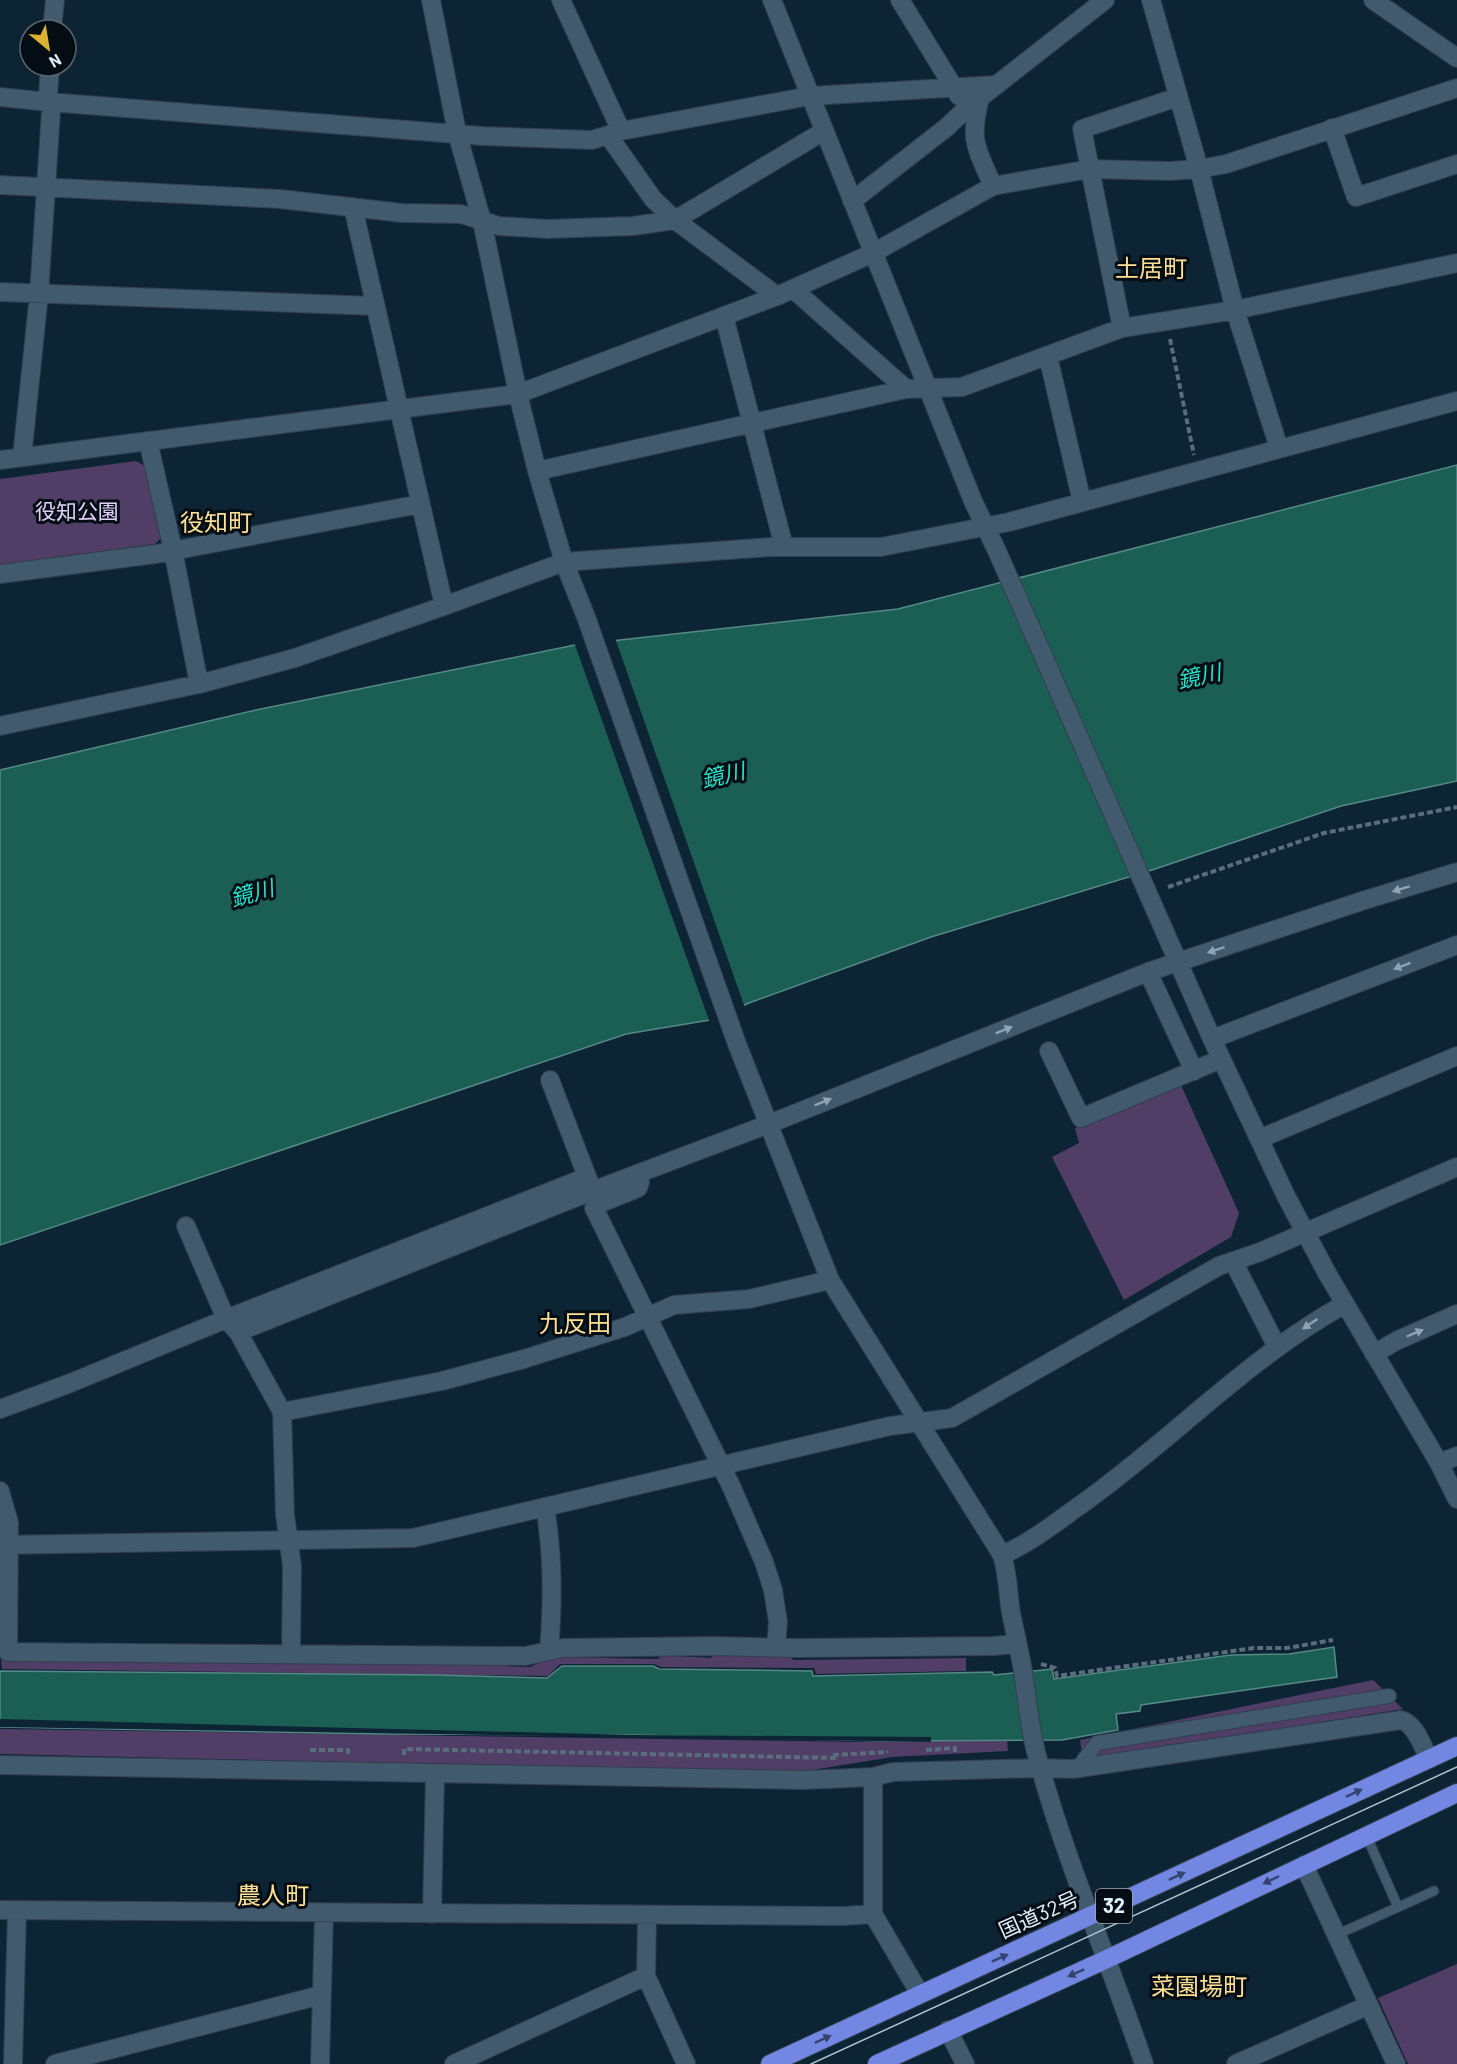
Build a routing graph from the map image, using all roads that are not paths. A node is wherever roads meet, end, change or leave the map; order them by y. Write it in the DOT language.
graph roads {
  1 [pos="55,0"];
  2 [pos="431,0"];
  3 [pos="561,0"];
  4 [pos="772,0"];
  5 [pos="900,0"];
  6 [pos="1105,0"];
  7 [pos="1151,0"];
  8 [pos="1373,0"];
  9 [pos="53,18"];
  10 [pos="1457,58"];
  11 [pos="49,78"];
  12 [pos="997,85"];
  13 [pos="954,88"];
  14 [pos="1457,88"];
  15 [pos="0,96"];
  16 [pos="810,96"];
  17 [pos="1178,96"];
  18 [pos="49,102"];
  19 [pos="973,103"];
  20 [pos="947,127"];
  21 [pos="1332,128"];
  22 [pos="824,131"];
  23 [pos="615,133"];
  24 [pos="457,134"];
  25 [pos="975,143"];
  26 [pos="1457,164"];
  27 [pos="1090,169"];
  28 [pos="1199,169"];
  29 [pos="0,185"];
  30 [pos="993,186"];
  31 [pos="45,188"];
  32 [pos="852,201"];
  33 [pos="353,207"];
  34 [pos="675,220"];
  35 [pos="482,221"];
  36 [pos="873,253"];
  37 [pos="1457,263"];
  38 [pos="0,292"];
  39 [pos="785,293"];
  40 [pos="39,294"];
  41 [pos="375,306"];
  42 [pos="1235,310"];
  43 [pos="724,316"];
  44 [pos="1122,328"];
  45 [pos="1048,356"];
  46 [pos="929,388"];
  47 [pos="906,389"];
  48 [pos="518,394"];
  49 [pos="1457,400"];
  50 [pos="398,409"];
  51 [pos="752,423"];
  52 [pos="148,441"];
  53 [pos="1279,448"];
  54 [pos="22,457"];
  55 [pos="0,460"];
  56 [pos="537,471"];
  57 [pos="1082,502"];
  58 [pos="420,504"];
  59 [pos="986,528"];
  60 [pos="784,547"];
  61 [pos="173,550"];
  62 [pos="564,562"];
  63 [pos="0,574"];
  64 [pos="444,606"];
  65 [pos="199,684"];
  66 [pos="0,726"];
  67 [pos="1457,872"];
  68 [pos="1457,945"];
  69 [pos="1179,962"];
  70 [pos="1142,975"];
  71 [pos="1212,1039"];
  72 [pos="1048,1051"];
  73 [pos="1457,1056"];
  74 [pos="1221,1059"];
  75 [pos="1194,1071"];
  76 [pos="550,1080"];
  77 [pos="769,1124"];
  78 [pos="1259,1139"];
  79 [pos="1457,1167"];
  80 [pos="639,1174"];
  81 [pos="590,1184"];
  82 [pos="186,1226"];
  83 [pos="1305,1231"];
  84 [pos="1233,1261"];
  85 [pos="830,1280"];
  86 [pos="1344,1304"];
  87 [pos="1457,1314"];
  88 [pos="648,1316"];
  89 [pos="232,1325"];
  90 [pos="1277,1347"];
  91 [pos="1374,1354"];
  92 [pos="0,1409"];
  93 [pos="282,1412"];
  94 [pos="921,1424"];
  95 [pos="1457,1456"];
  96 [pos="1439,1463"];
  97 [pos="720,1466"];
  98 [pos="0,1491"];
  99 [pos="1457,1499"];
  100 [pos="545,1507"];
  101 [pos="288,1541"];
  102 [pos="5,1545"];
  103 [pos="1002,1555"];
  104 [pos="1017,1644"];
  105 [pos="776,1647"];
  106 [pos="549,1650"];
  107 [pos="291,1653"];
  108 [pos="1389,1696"];
  109 [pos="1457,1746"];
  110 [pos="1430,1759"];
  111 [pos="1083,1761"];
  112 [pos="0,1765"];
  113 [pos="1040,1768"];
  114 [pos="435,1774"];
  115 [pos="873,1776"];
  116 [pos="1457,1793"];
  117 [pos="1366,1835"];
  118 [pos="1304,1865"];
  119 [pos="1434,1891"];
  120 [pos="1398,1907"];
  121 [pos="9,1910"];
  122 [pos="324,1914"];
  123 [pos="432,1914"];
  124 [pos="873,1914"];
  125 [pos="647,1916"];
  126 [pos="1090,1917"];
  127 [pos="1336,1935"];
  128 [pos="1107,1959"];
  129 [pos="646,1976"];
  130 [pos="7,1992"];
  131 [pos="920,1994"];
  132 [pos="321,1995"];
  133 [pos="1369,2005"];
  134 [pos="948,2030"];
  135 [pos="1246,2062"];
  136 [pos="13,2064"];
  137 [pos="55,2064"];
  138 [pos="320,2064"];
  139 [pos="454,2064"];
  140 [pos="686,2064"];
  141 [pos="770,2064"];
  142 [pos="877,2064"];
  143 [pos="965,2064"];
  144 [pos="1144,2064"];
  145 [pos="1396,2064"];
  1 -- 9 [label="street"];
  2 -- 24 [label="street"];
  3 -- 23 [label="street"];
  4 -- 16 [label="street"];
  5 -- 13 [label="street"];
  6 -- 12 [label="street"];
  7 -- 17 [label="street"];
  8 -- 10 [label="street"];
  11 -- 18 [label="street"];
  12 -- 13 [label="street"];
  12 -- 19 [label="street"];
  13 -- 16 [label="street"];
  13 -- 19 [label="street"];
  14 -- 21 [label="street"];
  15 -- 18 [label="street"];
  16 -- 22 [label="street"];
  16 -- 23 [label="street"];
  17 -- 27 [label="street"];
  17 -- 28 [label="street"];
  18 -- 24 [label="street"];
  18 -- 31 [label="street"];
  19 -- 20 [label="street"];
  19 -- 25 [label="street"];
  20 -- 25 [label="street"];
  20 -- 32 [label="street"];
  21 -- 26 [label="street"];
  21 -- 28 [label="street"];
  22 -- 32 [label="street"];
  22 -- 34 [label="street"];
  23 -- 24 [label="street"];
  23 -- 34 [label="street"];
  24 -- 35 [label="street"];
  25 -- 30 [label="street"];
  27 -- 28 [label="street"];
  27 -- 30 [label="street"];
  27 -- 44 [label="street"];
  28 -- 42 [label="street"];
  29 -- 31 [label="street"];
  30 -- 36 [label="street"];
  31 -- 33 [label="street"];
  31 -- 40 [label="street"];
  32 -- 36 [label="street"];
  33 -- 35 [label="street"];
  33 -- 41 [label="street"];
  34 -- 35 [label="street"];
  34 -- 39 [label="street"];
  35 -- 48 [label="street"];
  36 -- 39 [label="street"];
  36 -- 46 [label="street"];
  37 -- 42 [label="street"];
  38 -- 40 [label="street"];
  39 -- 43 [label="street"];
  39 -- 47 [label="street"];
  40 -- 41 [label="street"];
  40 -- 54 [label="street"];
  41 -- 50 [label="street"];
  42 -- 44 [label="street"];
  42 -- 53 [label="street"];
  43 -- 48 [label="street"];
  43 -- 51 [label="street"];
  44 -- 45 [label="street"];
  45 -- 46 [label="street"];
  45 -- 57 [label="street"];
  46 -- 47 [label="street"];
  46 -- 59 [label="street"];
  47 -- 51 [label="street"];
  48 -- 50 [label="street"];
  48 -- 56 [label="street"];
  49 -- 53 [label="street"];
  50 -- 52 [label="street"];
  50 -- 58 [label="street"];
  51 -- 56 [label="street"];
  51 -- 60 [label="street"];
  52 -- 54 [label="street"];
  52 -- 61 [label="street"];
  53 -- 57 [label="street"];
  54 -- 55 [label="street"];
  56 -- 62 [label="street"];
  57 -- 59 [label="street"];
  58 -- 61 [label="street"];
  58 -- 64 [label="street"];
  59 -- 60 [label="street"];
  59 -- 69 [label="street"];
  60 -- 62 [label="street"];
  61 -- 63 [label="street"];
  61 -- 65 [label="street"];
  62 -- 64 [label="street"];
  62 -- 77 [label="street"];
  64 -- 65 [label="street"];
  65 -- 66 [label="street"];
  67 -- 69 [label="street, one-way"];
  68 -- 71 [label="street, one-way"];
  69 -- 70 [label="street"];
  69 -- 71 [label="street"];
  70 -- 75 [label="street"];
  77 -- 70 [label="street, one-way"];
  71 -- 74 [label="street"];
  72 -- 75 [label="street"];
  73 -- 78 [label="street"];
  74 -- 75 [label="street"];
  74 -- 78 [label="street"];
  76 -- 81 [label="street"];
  77 -- 80 [label="street"];
  77 -- 85 [label="street"];
  78 -- 83 [label="street"];
  79 -- 83 [label="street"];
  80 -- 81 [label="street"];
  80 -- 88 [label="street"];
  81 -- 89 [label="street"];
  82 -- 89 [label="street"];
  83 -- 84 [label="street"];
  83 -- 86 [label="street"];
  84 -- 90 [label="street"];
  84 -- 94 [label="street"];
  85 -- 88 [label="street"];
  85 -- 94 [label="street"];
  86 -- 90 [label="street, one-way"];
  86 -- 91 [label="street"];
  91 -- 87 [label="street, one-way"];
  88 -- 93 [label="street"];
  88 -- 97 [label="street"];
  89 -- 92 [label="street"];
  89 -- 93 [label="street"];
  90 -- 103 [label="street"];
  91 -- 96 [label="street"];
  93 -- 101 [label="street"];
  94 -- 97 [label="street"];
  94 -- 103 [label="street"];
  95 -- 96 [label="street"];
  96 -- 99 [label="street"];
  97 -- 100 [label="street"];
  97 -- 105 [label="street"];
  98 -- 102 [label="street"];
  100 -- 101 [label="street"];
  100 -- 106 [label="street"];
  101 -- 102 [label="street"];
  101 -- 107 [label="street"];
  102 -- 107 [label="street"];
  103 -- 104 [label="street"];
  104 -- 105 [label="street"];
  104 -- 113 [label="street"];
  105 -- 106 [label="street"];
  106 -- 107 [label="street"];
  108 -- 111 [label="street"];
  109 -- 110 [label="highway, 国道32号 / 32"];
  110 -- 113 [label="street"];
  126 -- 110 [label="highway, 国道32号 / 32, one-way"];
  112 -- 114 [label="street"];
  113 -- 115 [label="street"];
  113 -- 126 [label="street"];
  114 -- 115 [label="street"];
  114 -- 123 [label="street"];
  115 -- 124 [label="street"];
  116 -- 117 [label="highway, 32"];
  117 -- 118 [label="highway, 32"];
  117 -- 120 [label="lane"];
  118 -- 127 [label="street"];
  118 -- 128 [label="highway, 32, one-way"];
  119 -- 120 [label="lane"];
  120 -- 127 [label="lane"];
  121 -- 122 [label="street"];
  121 -- 130 [label="street"];
  122 -- 123 [label="street"];
  122 -- 132 [label="street"];
  123 -- 125 [label="street"];
  124 -- 125 [label="street"];
  124 -- 131 [label="street"];
  125 -- 129 [label="street"];
  126 -- 128 [label="street"];
  131 -- 126 [label="highway, 国道32号 / 32, one-way"];
  127 -- 133 [label="street"];
  128 -- 134 [label="highway, 32, one-way"];
  128 -- 144 [label="street"];
  129 -- 139 [label="street"];
  129 -- 140 [label="street"];
  130 -- 136 [label="street"];
  141 -- 131 [label="highway, 国道32号 / 32, one-way"];
  132 -- 137 [label="street"];
  132 -- 138 [label="street"];
  133 -- 135 [label="street"];
  133 -- 145 [label="street"];
  134 -- 142 [label="highway, 32"];
  134 -- 143 [label="street"];
}
